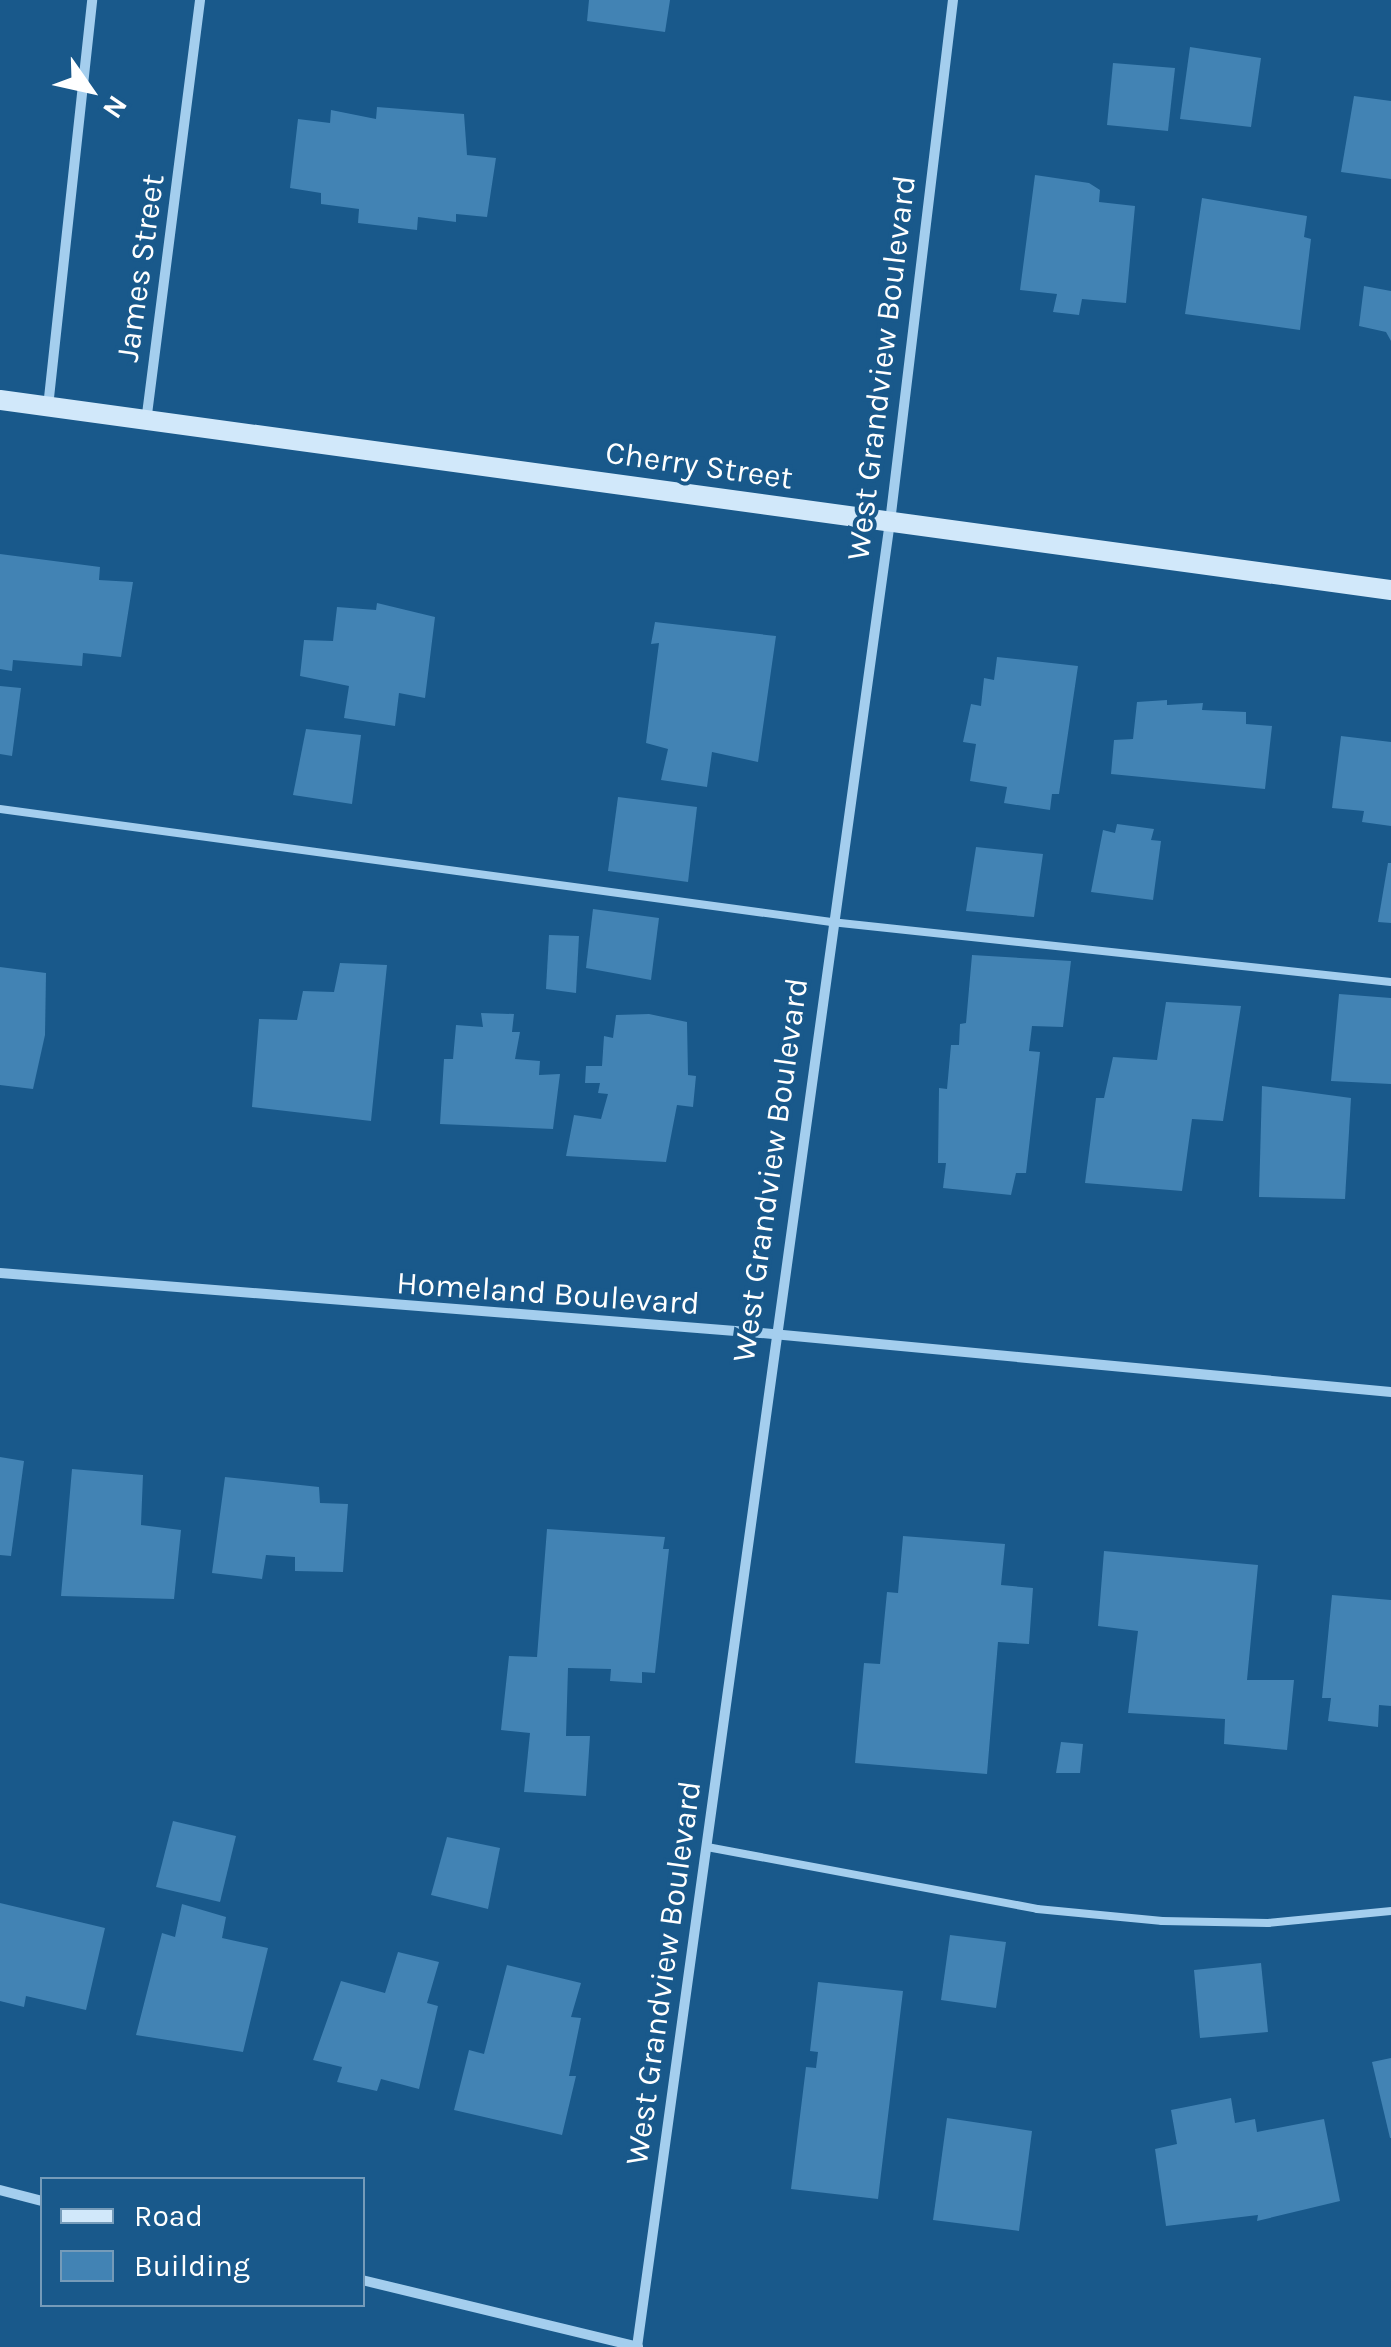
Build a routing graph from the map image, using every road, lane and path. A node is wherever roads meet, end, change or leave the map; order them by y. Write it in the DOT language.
graph roads {
  1 [pos="92,0"];
  2 [pos="200,0"];
  3 [pos="953,0"];
  4 [pos="0,400"];
  5 [pos="48,407"];
  6 [pos="146,423"];
  7 [pos="890,522"];
  8 [pos="1391,590"];
  9 [pos="0,809"];
  10 [pos="830,922"];
  11 [pos="1391,982"];
  12 [pos="0,1274"];
  13 [pos="774,1335"];
  14 [pos="1391,1392"];
  15 [pos="707,1848"];
  16 [pos="1391,1912"];
  17 [pos="0,2190"];
  18 [pos="40,2200"];
  19 [pos="365,2281"];
  20 [pos="638,2347"];
  1 -- 5 [label="street"];
  2 -- 6 [label="street, James Street"];
  3 -- 7 [label="street, West Grandview Boulevard"];
  4 -- 5 [label="street, Cherry Street"];
  5 -- 6 [label="street, Cherry Street"];
  6 -- 7 [label="street, Cherry Street"];
  7 -- 8 [label="street, Cherry Street"];
  7 -- 10 [label="street, West Grandview Boulevard"];
  9 -- 10 [label="lane"];
  10 -- 11 [label="lane"];
  10 -- 13 [label="street, West Grandview Boulevard"];
  12 -- 13 [label="street, Homeland Boulevard"];
  13 -- 14 [label="street, Homeland Boulevard"];
  13 -- 15 [label="street, West Grandview Boulevard"];
  15 -- 16 [label="lane"];
  15 -- 20 [label="street, West Grandview Boulevard"];
  17 -- 18 [label="street"];
  19 -- 20 [label="street"];
}
